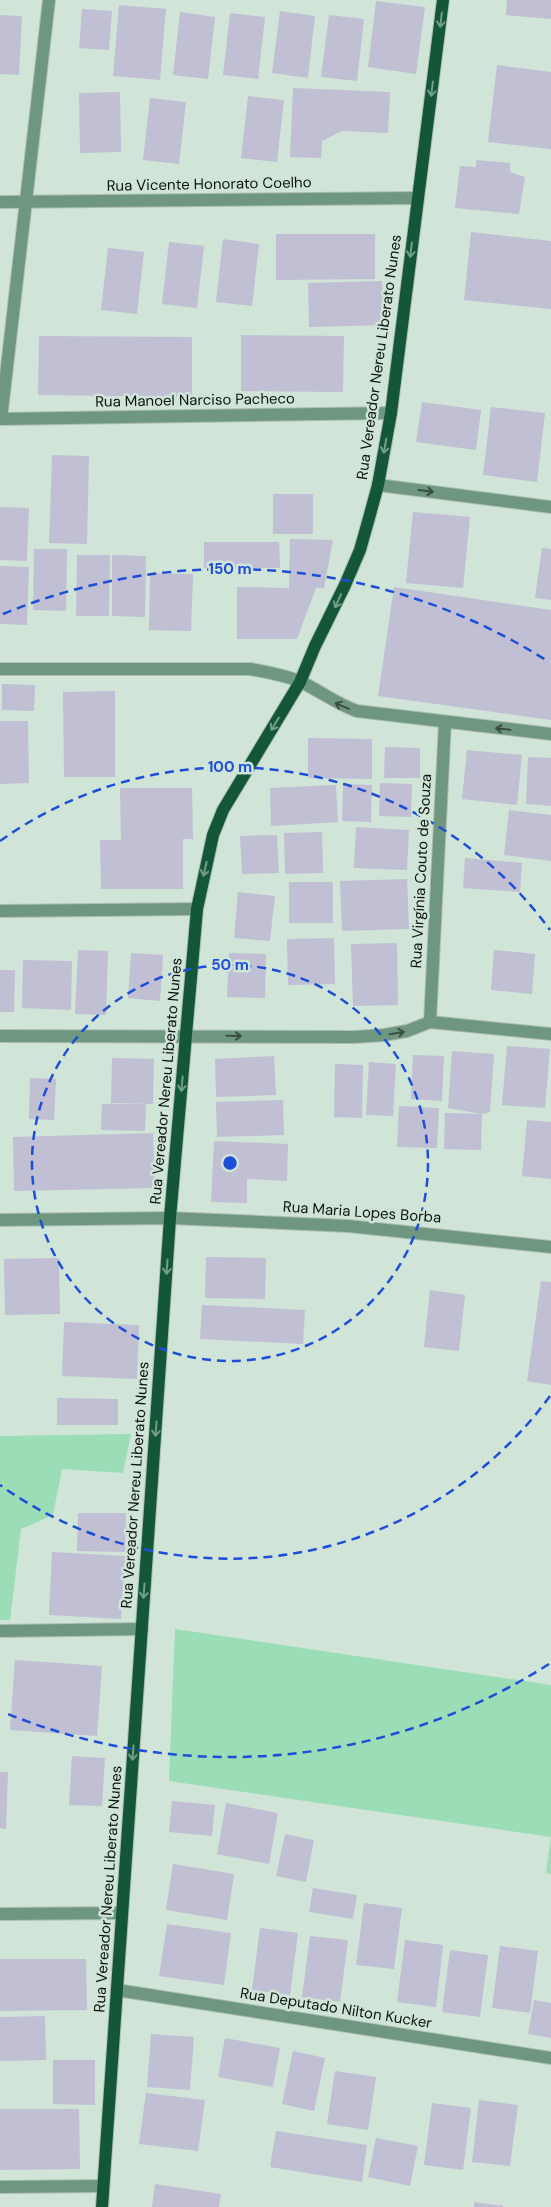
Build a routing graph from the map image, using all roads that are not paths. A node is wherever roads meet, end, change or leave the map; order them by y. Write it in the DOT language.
graph roads {
  1 [pos="49,0"];
  2 [pos="443,0"];
  3 [pos="418,198"];
  4 [pos="0,202"];
  5 [pos="26,202"];
  6 [pos="391,413"];
  7 [pos="0,419"];
  8 [pos="378,485"];
  9 [pos="551,508"];
  10 [pos="0,669"];
  11 [pos="300,682"];
  12 [pos="445,722"];
  13 [pos="551,734"];
  14 [pos="197,909"];
  15 [pos="0,911"];
  16 [pos="430,1022"];
  17 [pos="551,1034"];
  18 [pos="186,1035"];
  19 [pos="0,1036"];
  20 [pos="170,1218"];
  21 [pos="0,1220"];
  22 [pos="551,1247"];
  23 [pos="142,1629"];
  24 [pos="0,1631"];
  25 [pos="122,1913"];
  26 [pos="0,1914"];
  27 [pos="117,1990"];
  28 [pos="551,2058"];
  29 [pos="104,2186"];
  30 [pos="0,2188"];
  31 [pos="102,2207"];
  1 -- 5 [label="street"];
  2 -- 3 [label="main road, Rua Vereador Nereu Liberato Nunes, one-way"];
  3 -- 5 [label="street, Rua Vicente Honorato Coelho"];
  3 -- 6 [label="main road, Rua Vereador Nereu Liberato Nunes, one-way"];
  4 -- 5 [label="street, Rua Vicente Honorato Coelho"];
  5 -- 7 [label="street"];
  6 -- 7 [label="street, Rua Manoel Narciso Pacheco"];
  6 -- 8 [label="main road, Rua Vereador Nereu Liberato Nunes, one-way"];
  8 -- 9 [label="street, one-way"];
  8 -- 11 [label="main road, Rua Vereador Nereu Liberato Nunes, one-way"];
  10 -- 11 [label="street"];
  12 -- 11 [label="street, one-way"];
  11 -- 14 [label="main road, Rua Vereador Nereu Liberato Nunes, one-way"];
  13 -- 12 [label="street, one-way"];
  12 -- 16 [label="street, Rua Virgínia Couto de Souza"];
  14 -- 15 [label="street"];
  14 -- 18 [label="main road, Rua Vereador Nereu Liberato Nunes"];
  16 -- 17 [label="street"];
  18 -- 16 [label="street, one-way"];
  18 -- 19 [label="street"];
  18 -- 20 [label="main road, Rua Vereador Nereu Liberato Nunes, one-way"];
  20 -- 21 [label="street, Rua Maria Lopes Borba"];
  20 -- 22 [label="street, Rua Maria Lopes Borba"];
  20 -- 23 [label="main road, Rua Vereador Nereu Liberato Nunes, one-way"];
  23 -- 24 [label="street"];
  23 -- 25 [label="main road, Rua Vereador Nereu Liberato Nunes, one-way"];
  25 -- 26 [label="street"];
  25 -- 27 [label="main road, Rua Vereador Nereu Liberato Nunes"];
  27 -- 28 [label="street, Rua Deputado Nilton Kucker"];
  27 -- 29 [label="main road, Rua Vereador Nereu Liberato Nunes"];
  29 -- 30 [label="street"];
  29 -- 31 [label="main road, Rua Vereador Nereu Liberato Nunes"];
}
